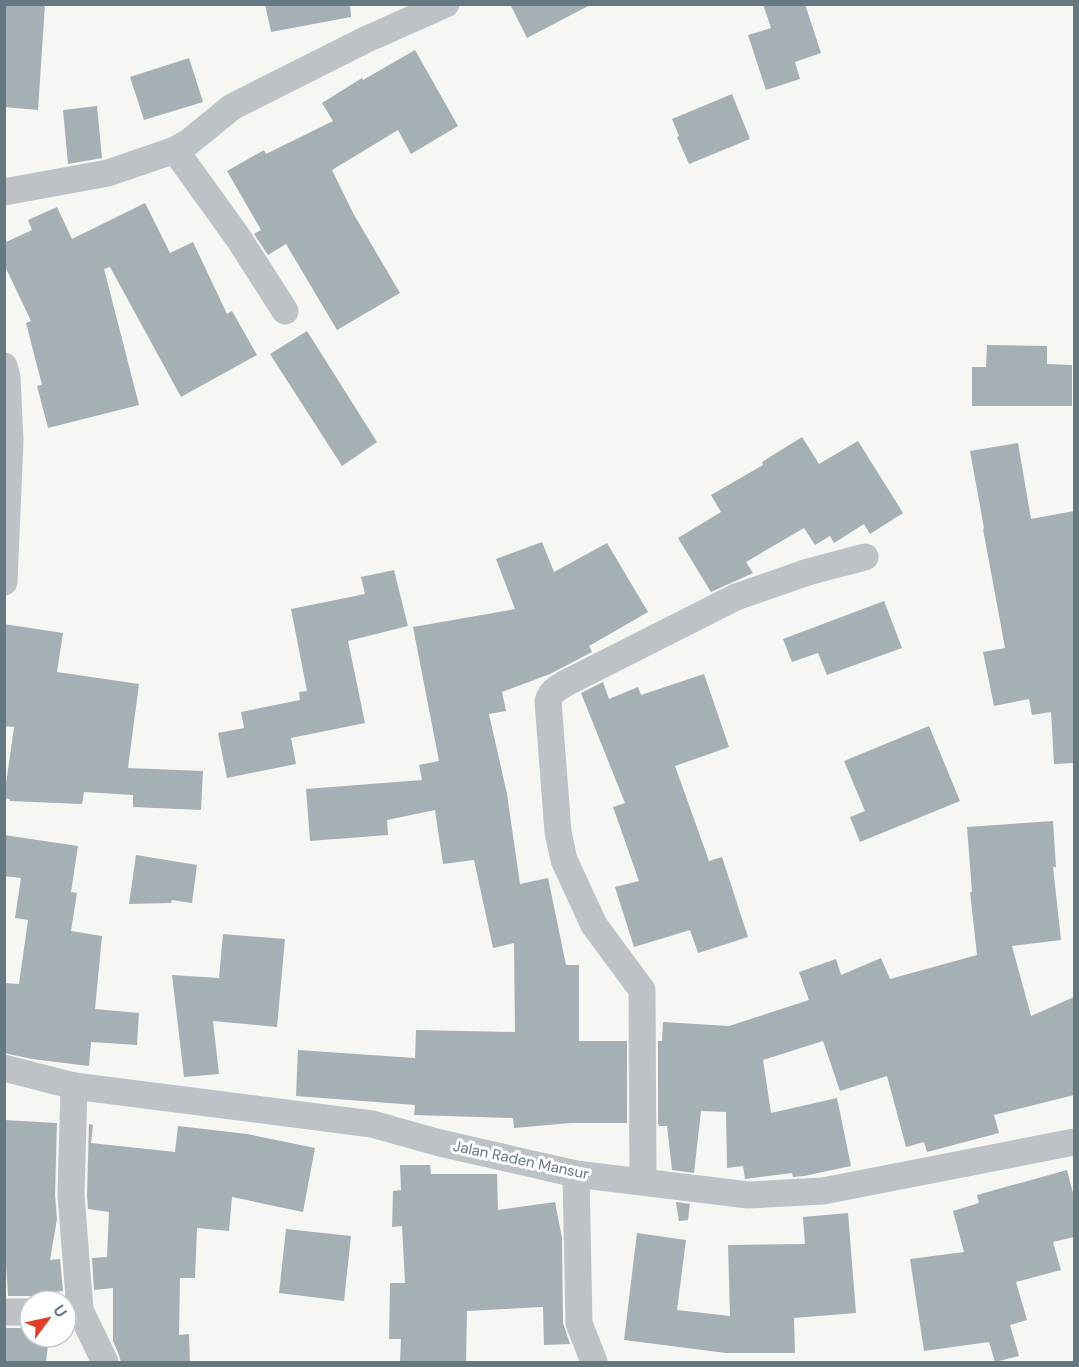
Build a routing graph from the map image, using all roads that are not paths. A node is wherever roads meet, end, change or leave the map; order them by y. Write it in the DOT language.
graph roads {
  1 [pos="446,4"];
  2 [pos="175,150"];
  3 [pos="4,192"];
  4 [pos="285,311"];
  5 [pos="5,373"];
  6 [pos="865,557"];
  7 [pos="4,582"];
  8 [pos="4,1068"];
  9 [pos="74,1086"];
  10 [pos="1074,1142"];
  11 [pos="576,1174"];
  12 [pos="643,1181"];
  13 [pos="73,1289"];
  14 [pos="78,1318"];
  15 [pos="105,1362"];
  16 [pos="594,1362"];
  1 -- 2 [label="street"];
  2 -- 3 [label="street"];
  2 -- 4 [label="street"];
  5 -- 7 [label="street"];
  6 -- 12 [label="street"];
  8 -- 9 [label="street, Jalan Raden Mansur"];
  9 -- 11 [label="street, Jalan Raden Mansur"];
  9 -- 13 [label="street"];
  10 -- 12 [label="street, Jalan Raden Mansur"];
  11 -- 12 [label="street, Jalan Raden Mansur"];
  11 -- 16 [label="street"];
  14 -- 15 [label="street"];
}
